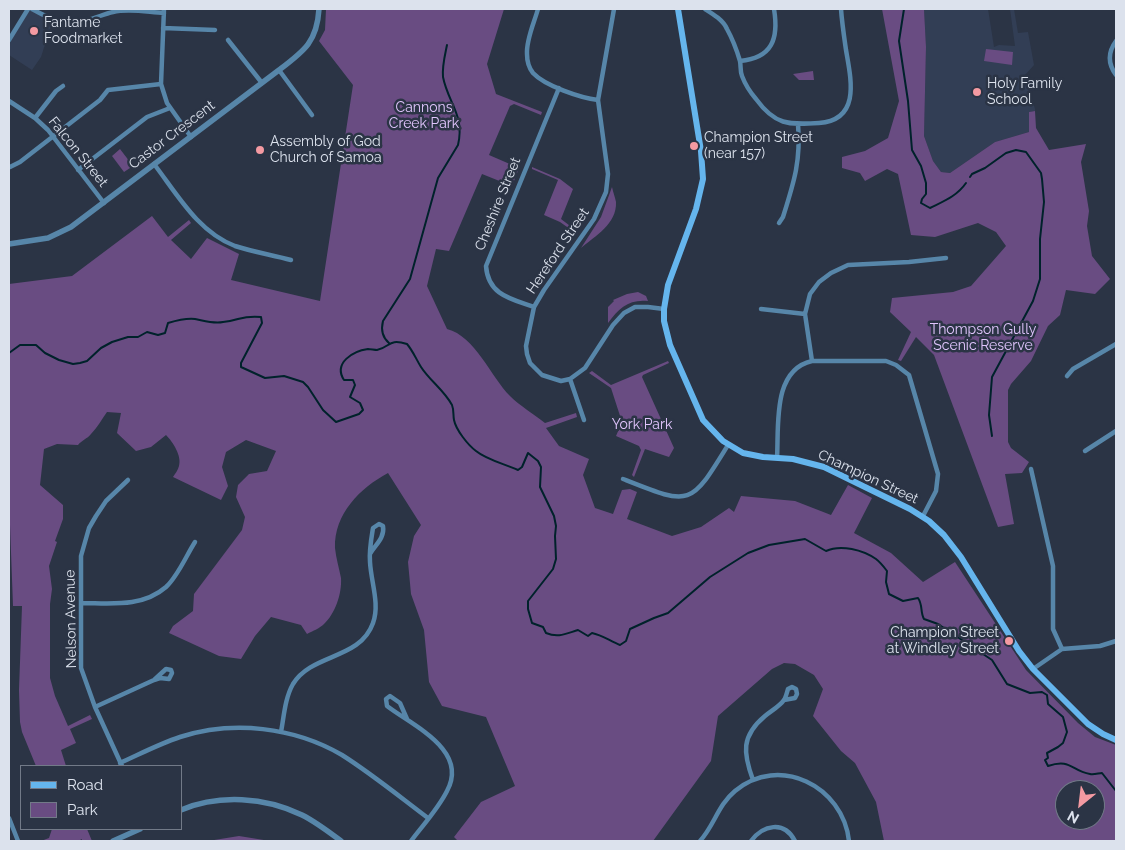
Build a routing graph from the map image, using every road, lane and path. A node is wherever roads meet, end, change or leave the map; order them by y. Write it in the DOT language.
graph roads {
  1 [pos="30,9"];
  2 [pos="319,9"];
  3 [pos="538,9"];
  4 [pos="614,9"];
  5 [pos="678,9"];
  6 [pos="705,9"];
  7 [pos="774,9"];
  8 [pos="842,9"];
  9 [pos="164,11"];
  10 [pos="163,28"];
  11 [pos="215,30"];
  12 [pos="9,40"];
  13 [pos="228,40"];
  14 [pos="1116,41"];
  15 [pos="740,61"];
  16 [pos="279,70"];
  17 [pos="1116,75"];
  18 [pos="262,83"];
  19 [pos="161,84"];
  20 [pos="63,86"];
  21 [pos="559,88"];
  22 [pos="9,100"];
  23 [pos="598,100"];
  24 [pos="170,108"];
  25 [pos="312,115"];
  26 [pos="34,118"];
  27 [pos="798,124"];
  28 [pos="53,136"];
  29 [pos="191,137"];
  30 [pos="154,164"];
  31 [pos="10,167"];
  32 [pos="78,170"];
  33 [pos="104,202"];
  34 [pos="779,223"];
  35 [pos="9,244"];
  36 [pos="946,258"];
  37 [pos="291,260"];
  38 [pos="534,308"];
  39 [pos="664,309"];
  40 [pos="761,309"];
  41 [pos="805,314"];
  42 [pos="1116,344"];
  43 [pos="812,361"];
  44 [pos="1067,376"];
  45 [pos="570,379"];
  46 [pos="584,420"];
  47 [pos="1116,431"];
  48 [pos="728,445"];
  49 [pos="1085,451"];
  50 [pos="776,458"];
  51 [pos="1031,469"];
  52 [pos="624,479"];
  53 [pos="128,480"];
  54 [pos="922,516"];
  55 [pos="195,542"];
  56 [pos="370,554"];
  57 [pos="81,602"];
  58 [pos="1116,641"];
  59 [pos="1062,649"];
  60 [pos="1033,669"];
  61 [pos="154,680"];
  62 [pos="784,700"];
  63 [pos="95,707"];
  64 [pos="406,720"];
  65 [pos="281,732"];
  66 [pos="1116,740"];
  67 [pos="121,765"];
  68 [pos="753,780"];
  69 [pos="182,810"];
  70 [pos="9,818"];
  71 [pos="428,818"];
  72 [pos="138,830"];
  73 [pos="18,841"];
  74 [pos="113,841"];
  75 [pos="341,841"];
  76 [pos="411,841"];
  77 [pos="700,841"];
  78 [pos="751,841"];
  79 [pos="795,841"];
  80 [pos="849,841"];
  1 -- 9 [label="street"];
  1 -- 12 [label="street"];
  2 -- 16 [label="street, Castor Crescent"];
  3 -- 21 [label="street"];
  4 -- 23 [label="street, Hereford Street"];
  5 -- 39 [label="main road, Champion Street"];
  6 -- 15 [label="street"];
  7 -- 15 [label="street"];
  8 -- 27 [label="street"];
  9 -- 10 [label="street"];
  10 -- 11 [label="street"];
  10 -- 19 [label="street"];
  13 -- 18 [label="street"];
  14 -- 17 [label="street"];
  15 -- 27 [label="street"];
  16 -- 18 [label="street, Castor Crescent"];
  16 -- 25 [label="street"];
  18 -- 29 [label="street, Castor Crescent"];
  19 -- 24 [label="street"];
  19 -- 28 [label="street"];
  20 -- 26 [label="street"];
  21 -- 23 [label="street"];
  21 -- 38 [label="street, Cheshire Street"];
  22 -- 26 [label="street, Falcon Street"];
  23 -- 38 [label="street, Hereford Street"];
  24 -- 29 [label="street"];
  24 -- 32 [label="street"];
  26 -- 28 [label="street, Falcon Street"];
  27 -- 34 [label="street"];
  28 -- 31 [label="street"];
  28 -- 32 [label="street, Falcon Street"];
  29 -- 30 [label="street, Castor Crescent"];
  30 -- 33 [label="street, Castor Crescent"];
  30 -- 37 [label="street"];
  32 -- 33 [label="street, Falcon Street"];
  33 -- 35 [label="street, Castor Crescent"];
  36 -- 41 [label="street"];
  38 -- 45 [label="street, Hereford Street"];
  39 -- 45 [label="street"];
  39 -- 48 [label="main road, Champion Street"];
  40 -- 41 [label="street"];
  41 -- 43 [label="street"];
  42 -- 44 [label="street"];
  43 -- 50 [label="street"];
  43 -- 54 [label="street"];
  45 -- 46 [label="street"];
  47 -- 49 [label="street"];
  48 -- 50 [label="main road, Champion Street"];
  48 -- 52 [label="street"];
  50 -- 54 [label="main road, Champion Street"];
  51 -- 59 [label="street"];
  53 -- 57 [label="street, Nelson Avenue"];
  54 -- 60 [label="main road, Champion Street"];
  55 -- 57 [label="street"];
  56 -- 56 [label="street"];
  56 -- 65 [label="street"];
  57 -- 63 [label="street, Nelson Avenue"];
  58 -- 59 [label="street"];
  59 -- 60 [label="street"];
  60 -- 66 [label="main road, Champion Street"];
  61 -- 63 [label="street"];
  62 -- 68 [label="street"];
  63 -- 67 [label="street, Nelson Avenue"];
  64 -- 64 [label="street"];
  64 -- 71 [label="street"];
  65 -- 67 [label="street"];
  65 -- 71 [label="street"];
  68 -- 77 [label="street"];
  68 -- 80 [label="street"];
  69 -- 75 [label="street"];
  70 -- 73 [label="street"];
  71 -- 76 [label="street"];
  72 -- 74 [label="street"];
  78 -- 79 [label="street"];
}
